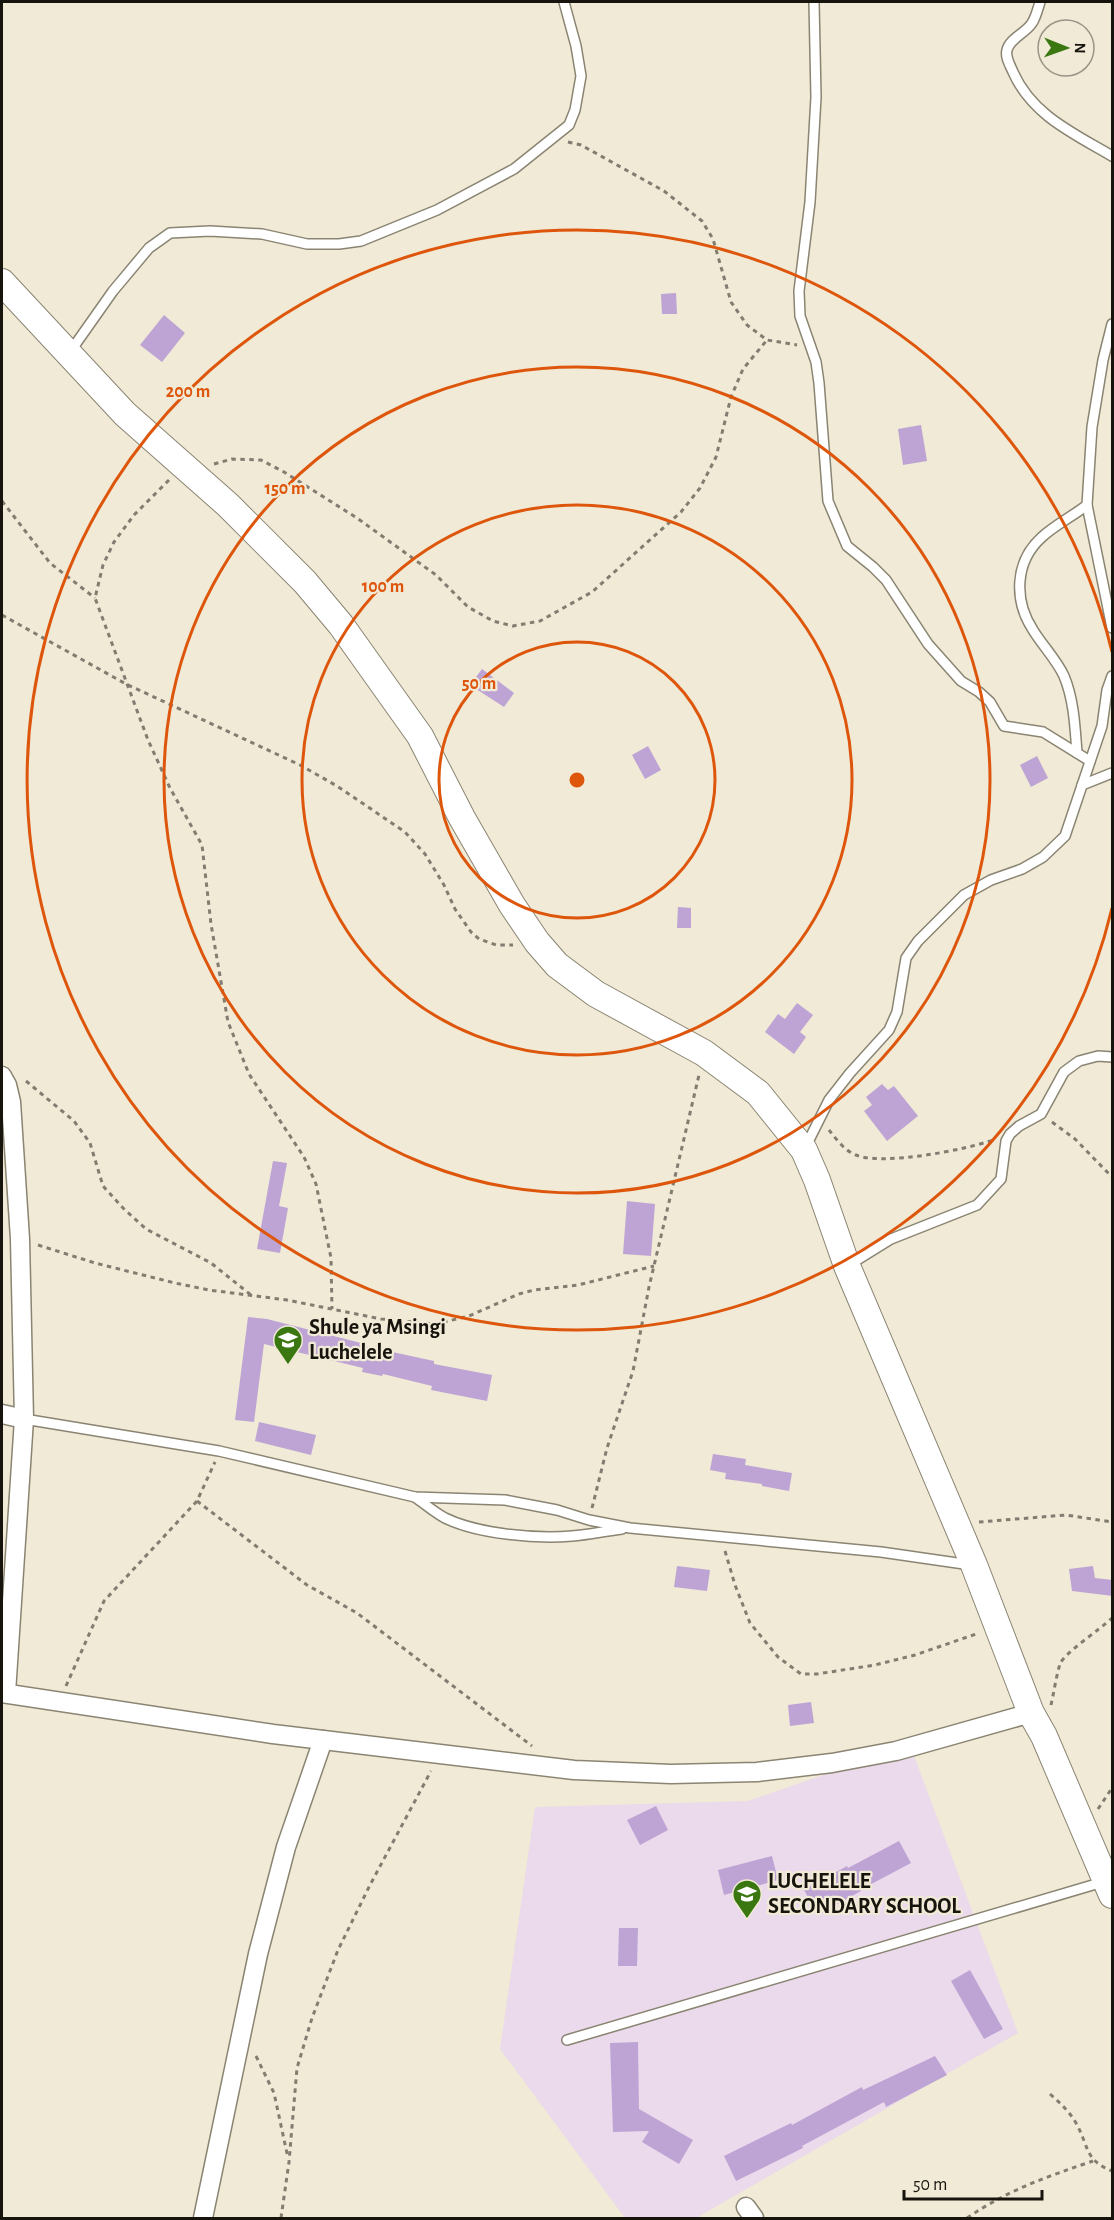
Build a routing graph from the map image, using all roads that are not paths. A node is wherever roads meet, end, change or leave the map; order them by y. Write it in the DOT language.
graph roads {
  1 [pos="564,2"];
  2 [pos="814,2"];
  3 [pos="1040,2"];
  4 [pos="1113,156"];
  5 [pos="2,282"];
  6 [pos="1113,324"];
  7 [pos="68,354"];
  8 [pos="1087,505"];
  9 [pos="1113,628"];
  10 [pos="1113,676"];
  11 [pos="1077,753"];
  12 [pos="1090,761"];
  13 [pos="1113,773"];
  14 [pos="1082,785"];
  15 [pos="1113,1057"];
  16 [pos="10,1077"];
  17 [pos="804,1150"];
  18 [pos="2,1233"];
  19 [pos="20,1239"];
  20 [pos="847,1266"];
  21 [pos="2,1414"];
  22 [pos="24,1419"];
  23 [pos="415,1497"];
  24 [pos="630,1527"];
  25 [pos="974,1565"];
  26 [pos="4,1693"];
  27 [pos="1031,1713"];
  28 [pos="323,1740"];
  29 [pos="1109,1888"];
  30 [pos="567,2040"];
  31 [pos="204,2218"];
  1 -- 7 [label="lane"];
  2 -- 11 [label="lane"];
  3 -- 4 [label="lane"];
  5 -- 7 [label="main road"];
  6 -- 8 [label="lane"];
  7 -- 17 [label="main road"];
  8 -- 9 [label="lane"];
  8 -- 11 [label="lane"];
  10 -- 12 [label="lane"];
  11 -- 12 [label="lane"];
  12 -- 14 [label="lane"];
  13 -- 14 [label="lane"];
  14 -- 17 [label="lane"];
  15 -- 20 [label="lane"];
  16 -- 19 [label="street"];
  17 -- 20 [label="main road"];
  18 -- 19 [label="street"];
  19 -- 22 [label="street"];
  20 -- 25 [label="main road"];
  21 -- 22 [label="street"];
  22 -- 23 [label="lane"];
  22 -- 26 [label="street"];
  23 -- 24 [label="lane"];
  23 -- 24 [label="lane"];
  24 -- 25 [label="lane"];
  25 -- 27 [label="main road"];
  26 -- 28 [label="street"];
  27 -- 28 [label="street"];
  27 -- 29 [label="main road"];
  28 -- 31 [label="street"];
  29 -- 30 [label="lane"];
}
